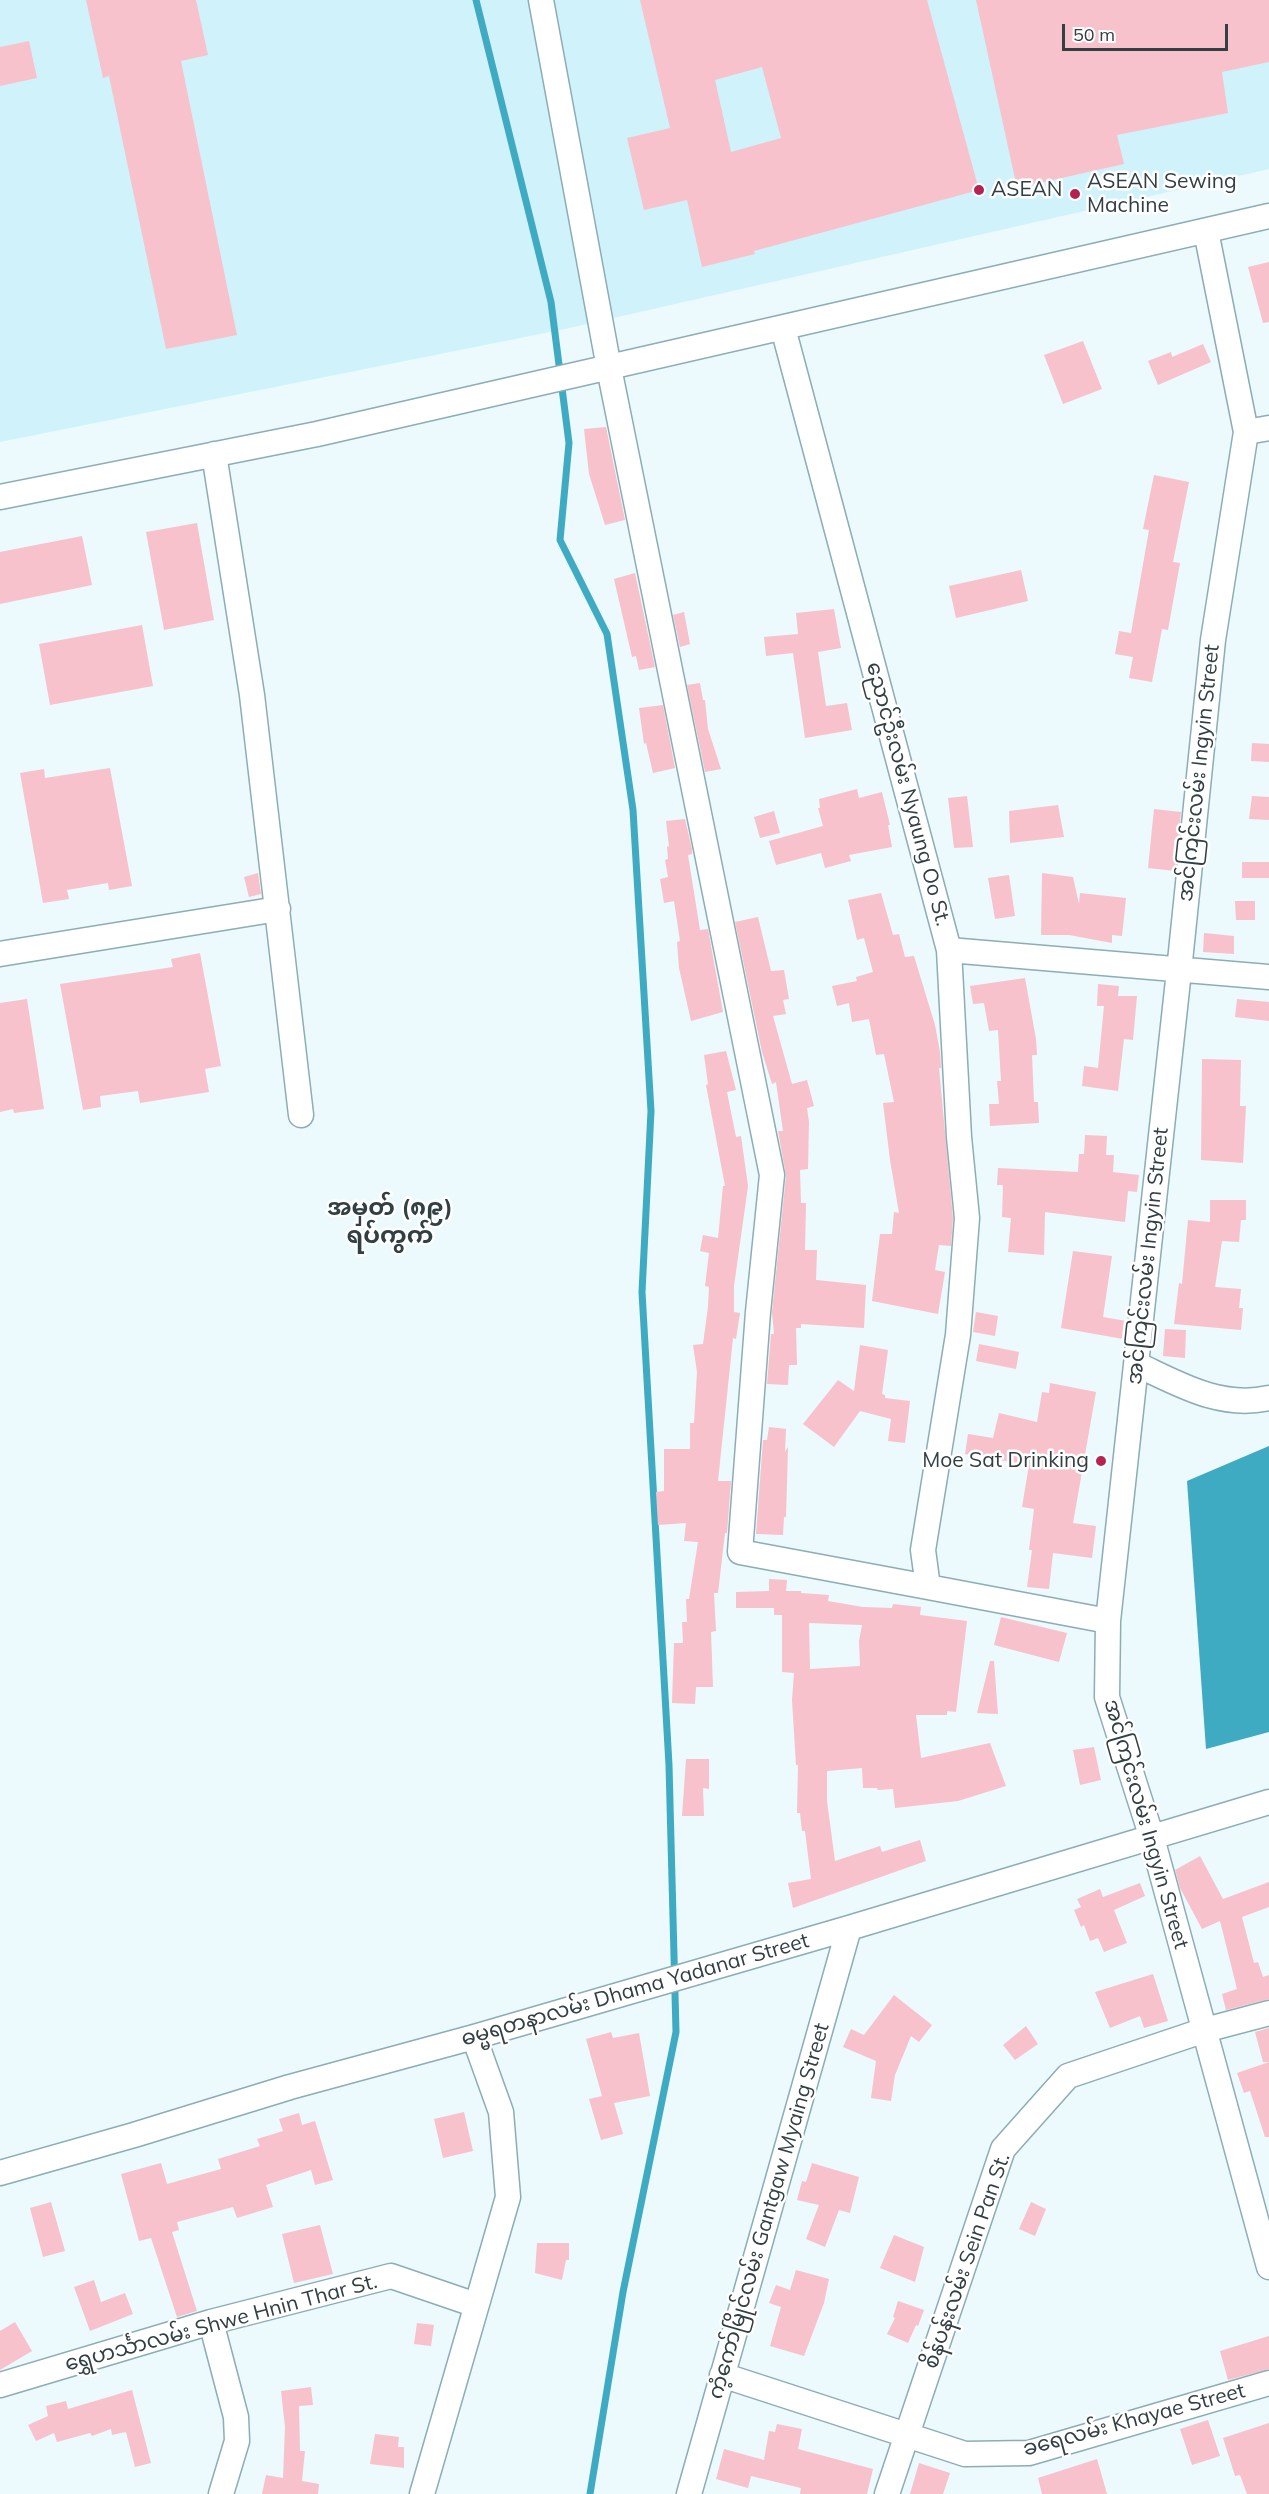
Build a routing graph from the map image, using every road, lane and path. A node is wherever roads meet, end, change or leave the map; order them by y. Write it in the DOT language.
graph roads {
  1 [pos="541,0"];
  2 [pos="1269,216"];
  3 [pos="1206,231"];
  4 [pos="783,328"];
  5 [pos="609,368"];
  6 [pos="1257,430"];
  7 [pos="214,454"];
  8 [pos="0,498"];
  9 [pos="278,909"];
  10 [pos="949,950"];
  11 [pos="0,954"];
  12 [pos="1179,971"];
  13 [pos="1269,977"];
  14 [pos="301,1115"];
  15 [pos="1136,1364"];
  16 [pos="1269,1398"];
  17 [pos="928,1587"];
  18 [pos="1108,1621"];
  19 [pos="1269,1802"];
  20 [pos="1152,1838"];
  21 [pos="849,1928"];
  22 [pos="1269,2013"];
  23 [pos="1204,2030"];
  24 [pos="474,2037"];
  25 [pos="0,2173"];
  26 [pos="1269,2267"];
  27 [pos="476,2305"];
  28 [pos="211,2322"];
  29 [pos="722,2375"];
  30 [pos="1269,2383"];
  31 [pos="0,2385"];
  32 [pos="907,2436"];
  33 [pos="221,2494"];
  34 [pos="422,2494"];
  35 [pos="689,2494"];
  36 [pos="887,2494"];
  1 -- 5 [label="street"];
  2 -- 3 [label="street"];
  3 -- 4 [label="street"];
  3 -- 6 [label="street, အင်ကြင်းလမ်း Ingyin Street"];
  4 -- 5 [label="street"];
  4 -- 10 [label="street, ညောင်ဦးလမ်း Nyaung Oo St."];
  5 -- 7 [label="street"];
  5 -- 17 [label="street"];
  6 -- 12 [label="street, အင်ကြင်းလမ်း Ingyin Street"];
  7 -- 8 [label="street"];
  7 -- 9 [label="street"];
  9 -- 11 [label="street"];
  9 -- 14 [label="street"];
  10 -- 12 [label="street, ညောင်ဦးလမ်း Nyaung Oo St."];
  10 -- 17 [label="street"];
  12 -- 13 [label="street, ညောင်ဦးလမ်း Nyaung Oo St."];
  12 -- 15 [label="street, အင်ကြင်းလမ်း Ingyin Street"];
  15 -- 16 [label="street"];
  15 -- 18 [label="street, အင်ကြင်းလမ်း Ingyin Street"];
  17 -- 18 [label="street"];
  18 -- 20 [label="street, အင်ကြင်းလမ်း Ingyin Street"];
  19 -- 20 [label="street, ဓမ္မရတနာလမ်း Dhama Yadanar Street"];
  20 -- 21 [label="street, ဓမ္မရတနာလမ်း Dhama Yadanar Street"];
  20 -- 23 [label="street, အင်ကြင်းလမ်း Ingyin Street"];
  21 -- 24 [label="street, ဓမ္မရတနာလမ်း Dhama Yadanar Street"];
  21 -- 29 [label="street, ကံ့ကော်မြိုင်လမ်း Gantgaw Myaing Street"];
  22 -- 23 [label="street, စိန်ပန်းလမ်း Sein Pan St."];
  23 -- 26 [label="street, အင်ကြင်းလမ်း Ingyin Street"];
  23 -- 32 [label="street, စိန်ပန်းလမ်း Sein Pan St."];
  24 -- 25 [label="street, ဓမ္မရတနာလမ်း Dhama Yadanar Street"];
  24 -- 27 [label="street"];
  27 -- 28 [label="street, ရွှေဟင်္သာလမ်း Shwe Hnin Thar St."];
  27 -- 34 [label="street"];
  28 -- 31 [label="street, ရွှေဟင်္သာလမ်း Shwe Hnin Thar St."];
  28 -- 33 [label="street"];
  29 -- 32 [label="street, ခရေလမ်း Khayae Street"];
  29 -- 35 [label="street, ကံ့ကော်မြိုင်လမ်း Gantgaw Myaing Street"];
  30 -- 32 [label="street, ခရေလမ်း Khayae Street"];
  32 -- 36 [label="street, စိန်ပန်းလမ်း Sein Pan St."];
}
